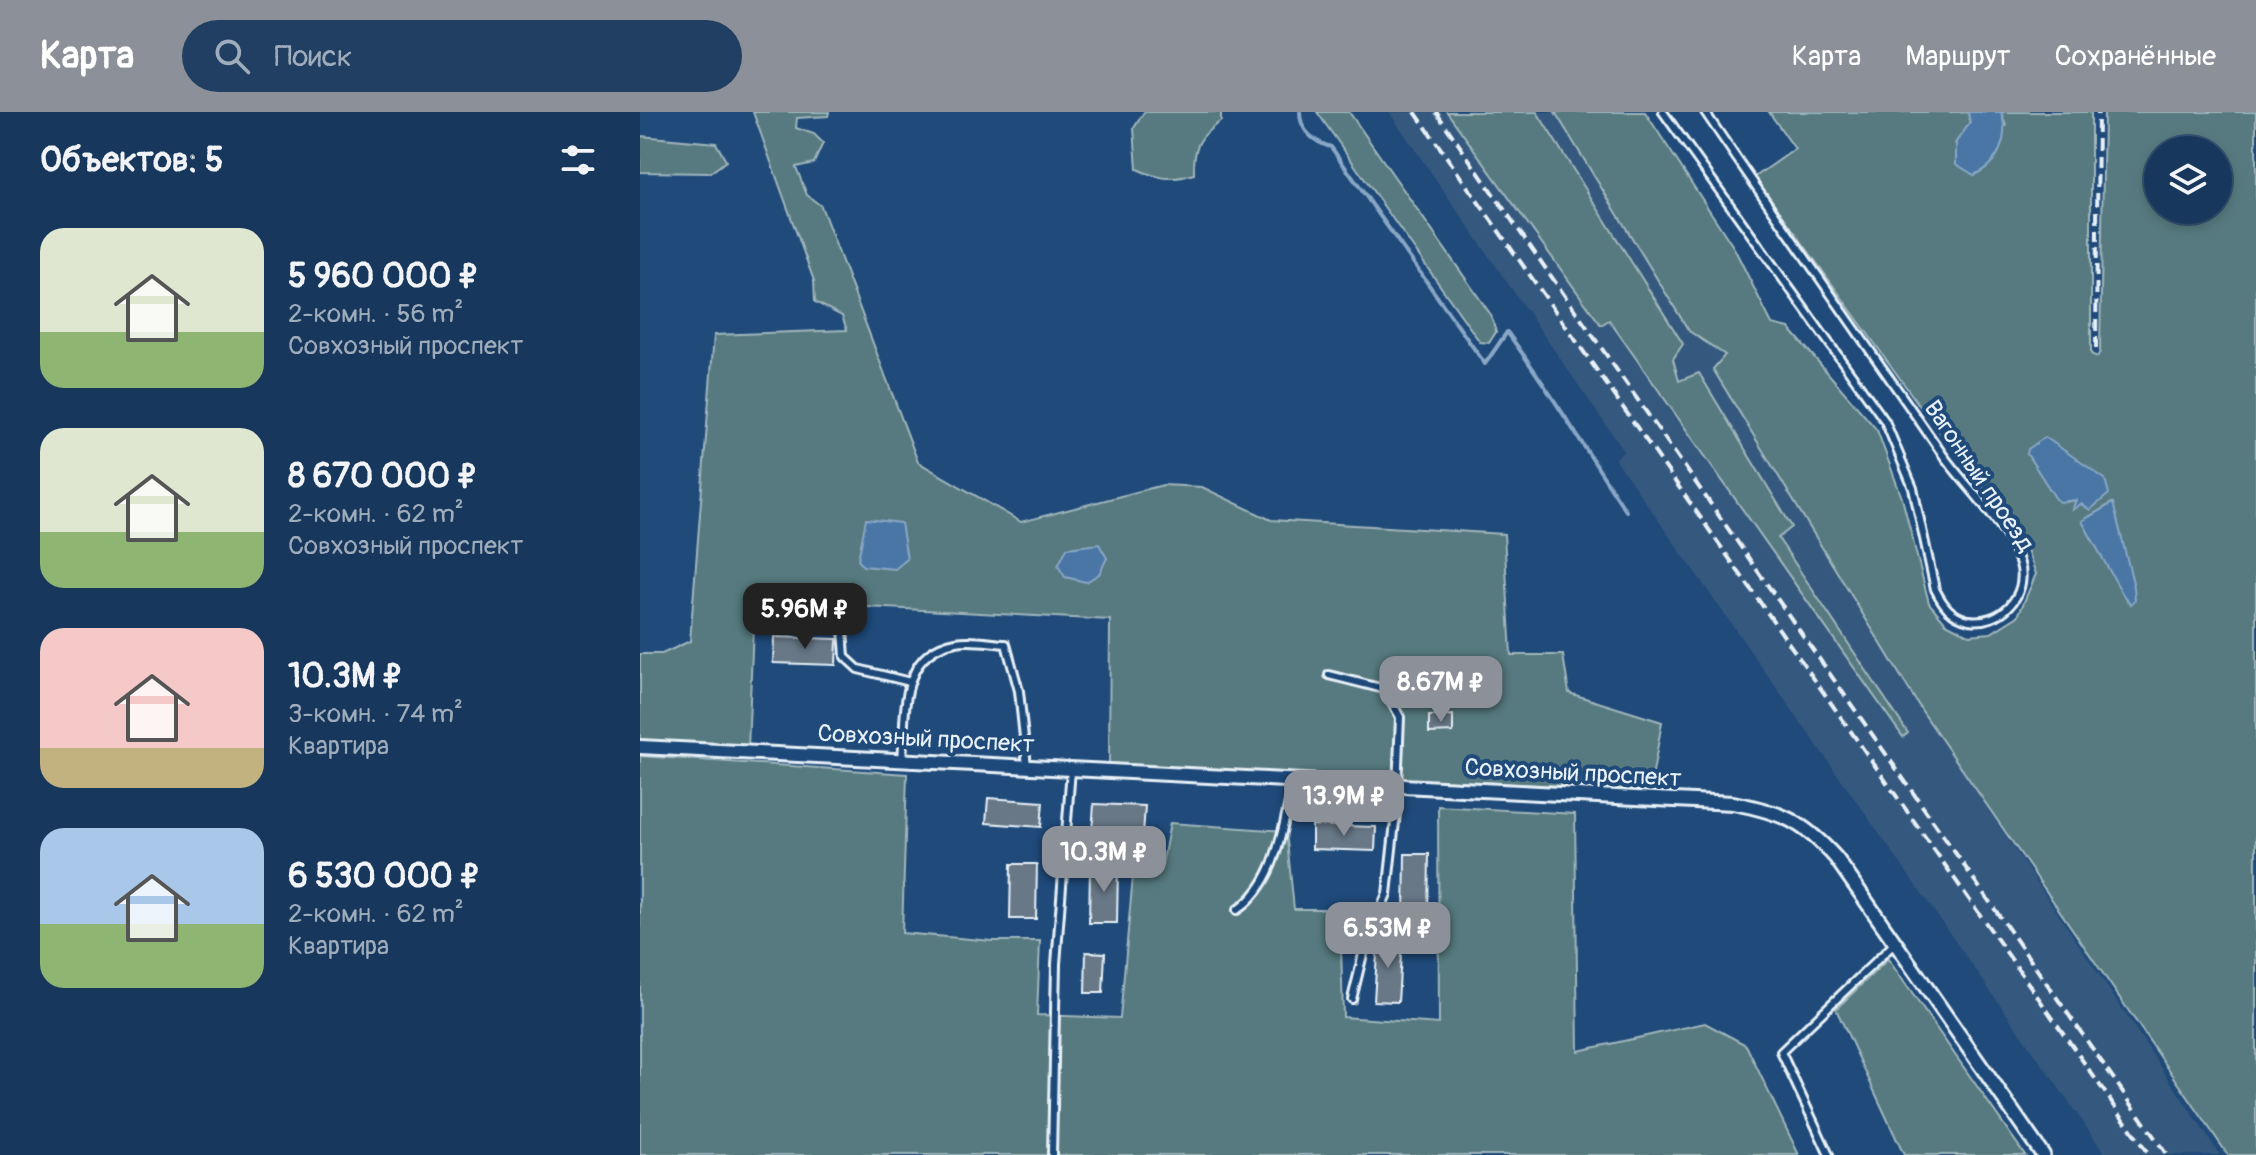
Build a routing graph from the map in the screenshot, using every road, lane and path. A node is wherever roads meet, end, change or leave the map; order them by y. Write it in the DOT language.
graph roads {
  1 [pos="1663,112"];
  2 [pos="1705,112"];
  3 [pos="778,612"];
  4 [pos="1329,675"];
  5 [pos="910,682"];
  6 [pos="640,747"];
  7 [pos="902,760"];
  8 [pos="1027,766"];
  9 [pos="1071,769"];
  10 [pos="1294,781"];
  11 [pos="1397,785"];
  12 [pos="1328,810"];
  13 [pos="1396,813"];
  14 [pos="1237,910"];
  15 [pos="1895,943"];
  16 [pos="1352,999"];
  17 [pos="1052,1155"];
  18 [pos="1829,1155"];
  19 [pos="2043,1155"];
  1 -- 2 [label="lane, Вагонный проезд"];
  3 -- 5 [label="lane"];
  4 -- 11 [label="lane"];
  5 -- 7 [label="lane"];
  5 -- 8 [label="lane"];
  6 -- 7 [label="street, Совхозный проспект"];
  7 -- 8 [label="street, Совхозный проспект"];
  8 -- 9 [label="street, Совхозный проспект"];
  9 -- 10 [label="street, Совхозный проспект"];
  9 -- 17 [label="lane"];
  10 -- 11 [label="street, Совхозный проспект"];
  10 -- 14 [label="lane"];
  11 -- 13 [label="lane"];
  11 -- 15 [label="street, Совхозный проспект"];
  12 -- 13 [label="lane"];
  13 -- 16 [label="lane"];
  15 -- 18 [label="lane"];
  15 -- 19 [label="street, Совхозный проспект"];
}
